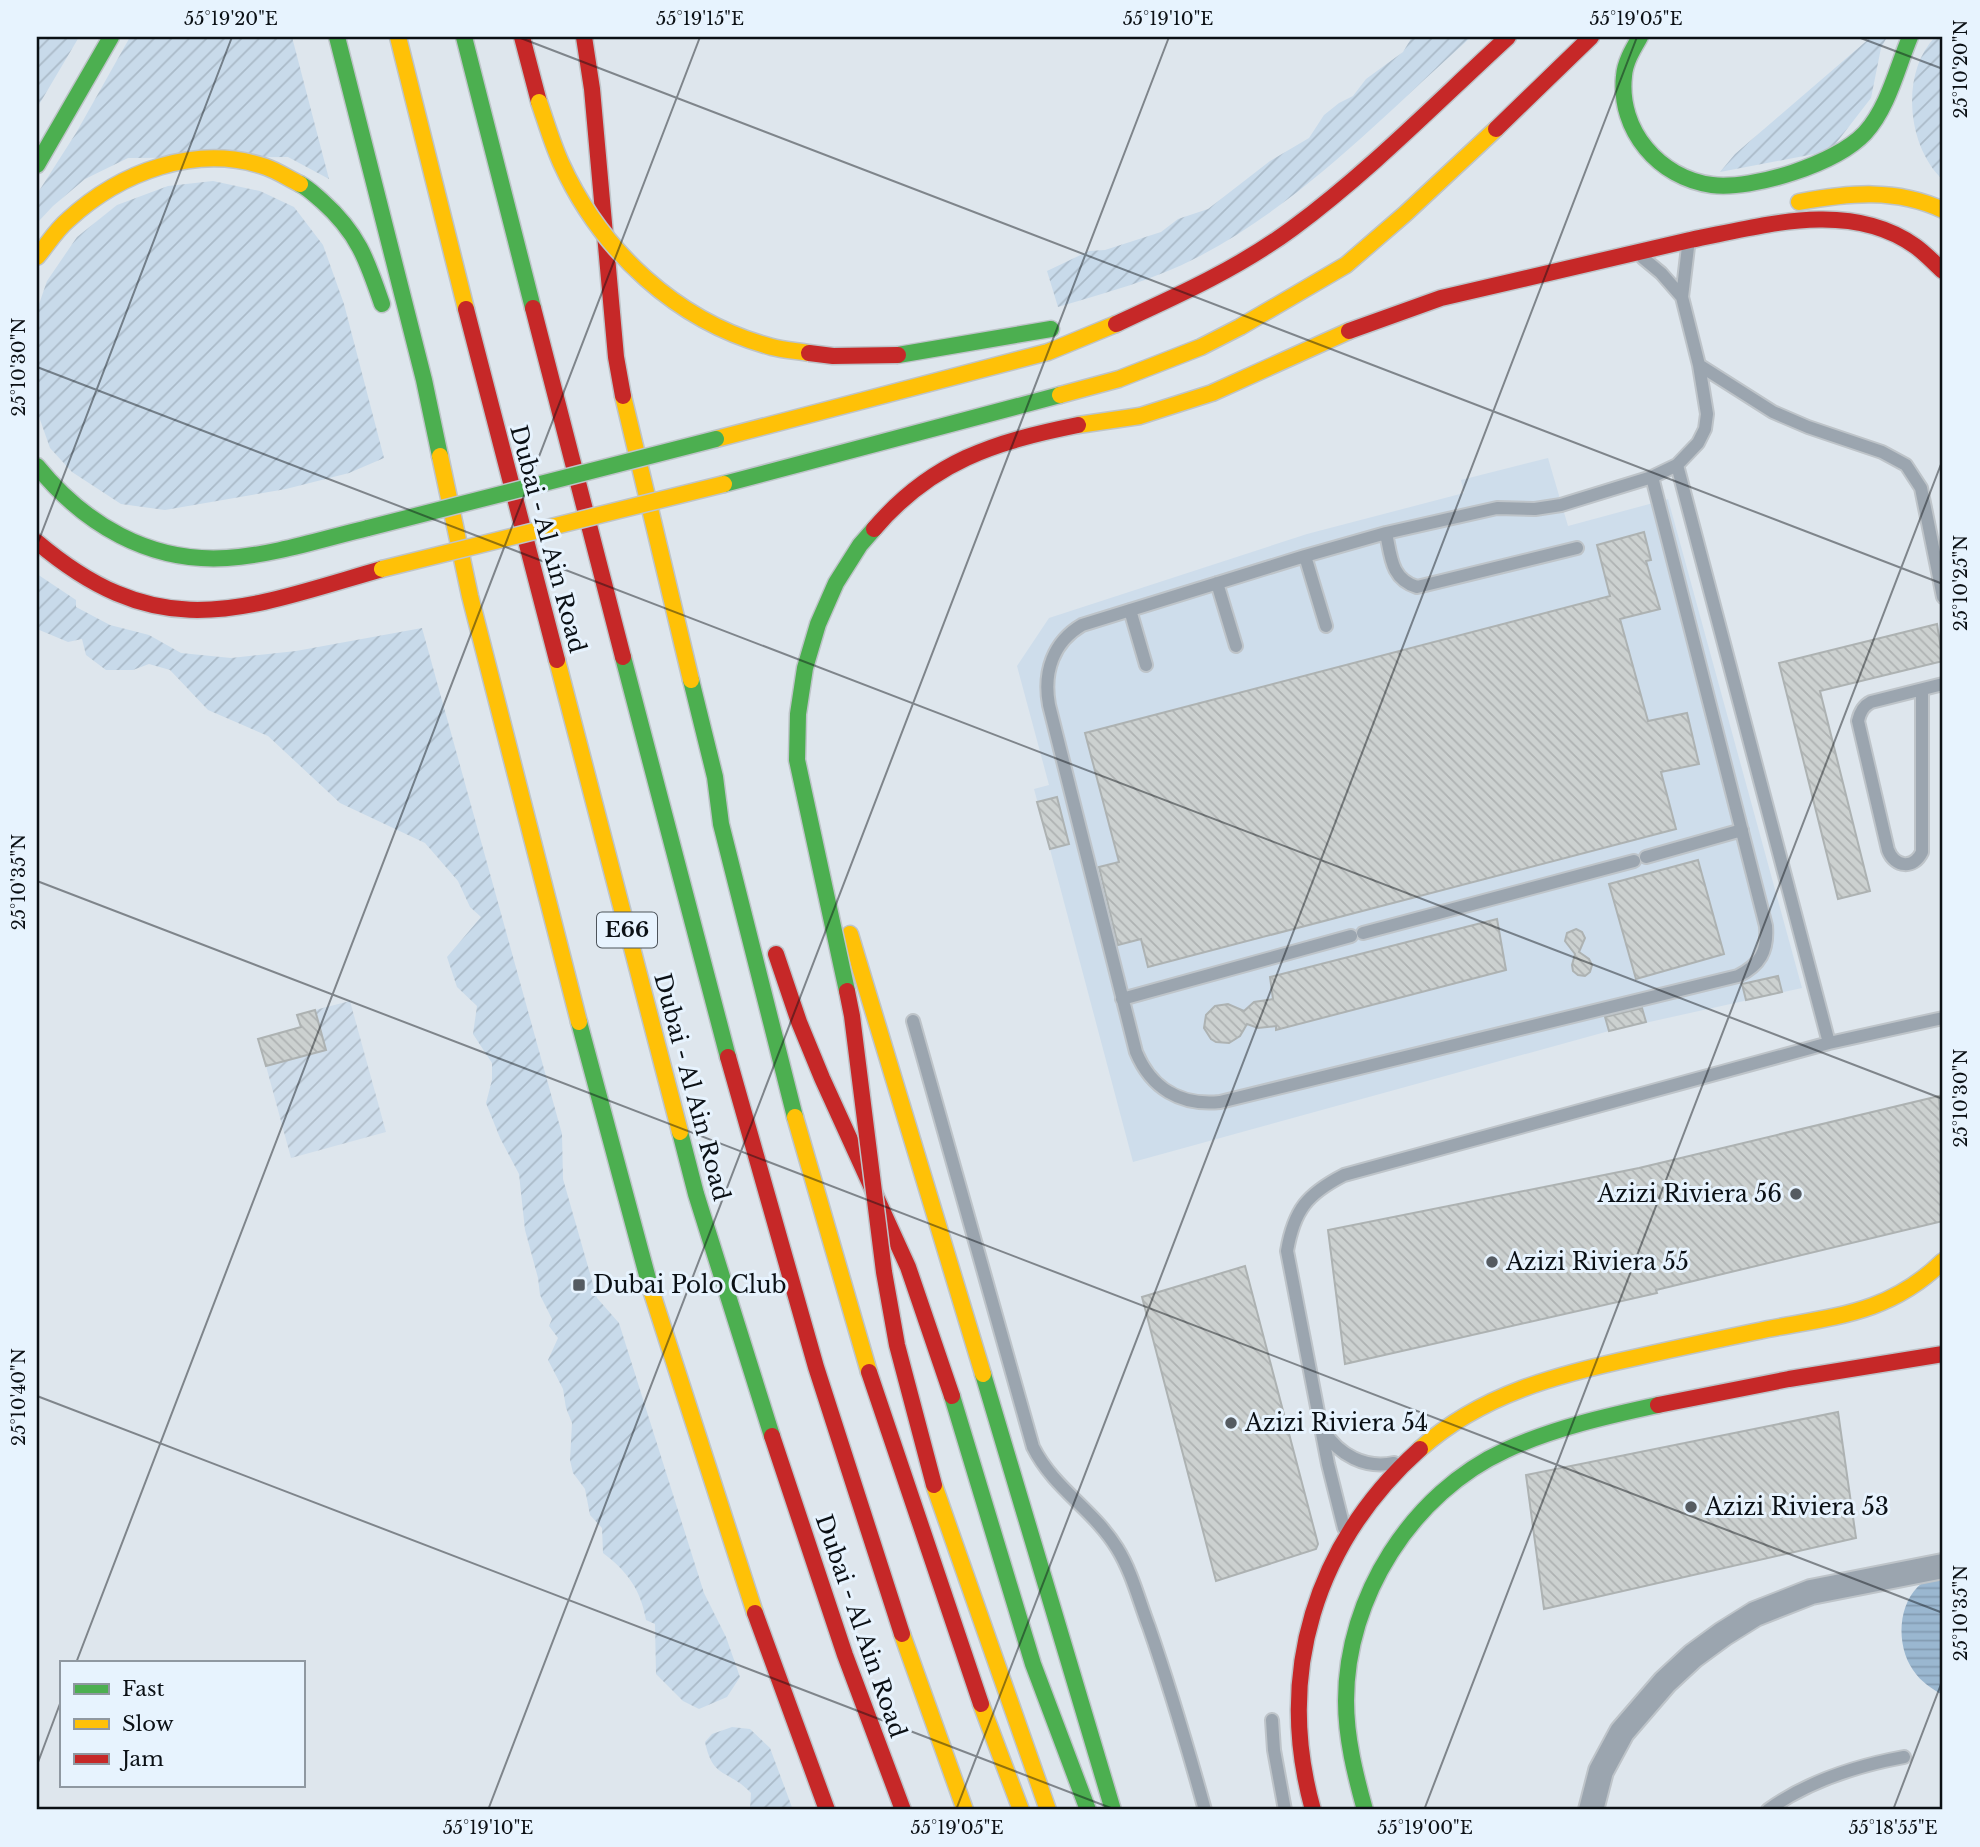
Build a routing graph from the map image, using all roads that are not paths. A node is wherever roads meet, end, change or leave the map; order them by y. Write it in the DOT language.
graph roads {
  1 [pos="111,37"];
  2 [pos="337,37"];
  3 [pos="398,37"];
  4 [pos="464,37"];
  5 [pos="522,37"];
  6 [pos="584,37"];
  7 [pos="1508,37"];
  8 [pos="1591,37"];
  9 [pos="1640,37"];
  10 [pos="1910,37"];
  11 [pos="37,165"];
  12 [pos="1943,210"];
  13 [pos="1690,240"];
  14 [pos="1636,253"];
  15 [pos="37,257"];
  16 [pos="1346,265"];
  17 [pos="1943,271"];
  18 [pos="1682,298"];
  19 [pos="1297,311"];
  20 [pos="1119,322"];
  21 [pos="389,324"];
  22 [pos="398,343"];
  23 [pos="1699,365"];
  24 [pos="424,380"];
  25 [pos="1129,403"];
  26 [pos="1078,425"];
  27 [pos="1676,465"];
  28 [pos="37,466"];
  29 [pos="1652,477"];
  30 [pos="1386,533"];
  31 [pos="37,542"];
  32 [pos="1577,548"];
  33 [pos="1305,556"];
  34 [pos="1217,583"];
  35 [pos="1943,597"];
  36 [pos="1130,610"];
  37 [pos="1326,626"];
  38 [pos="1236,646"];
  39 [pos="1146,665"];
  40 [pos="1943,684"];
  41 [pos="1922,690"];
  42 [pos="715,777"];
  43 [pos="811,823"];
  44 [pos="1742,830"];
  45 [pos="741,839"];
  46 [pos="771,937"];
  47 [pos="1122,999"];
  48 [pos="1943,1018"];
  49 [pos="913,1021"];
  50 [pos="1829,1043"];
  51 [pos="1943,1261"];
  52 [pos="1943,1354"];
  53 [pos="1322,1427"];
  54 [pos="1406,1460"];
  55 [pos="1346,1535"];
  56 [pos="1943,1566"];
  57 [pos="1272,1720"];
  58 [pos="1904,1757"];
  59 [pos="827,1810"];
  60 [pos="902,1810"];
  61 [pos="965,1810"];
  62 [pos="1021,1810"];
  63 [pos="1048,1810"];
  64 [pos="1088,1810"];
  65 [pos="1113,1810"];
  66 [pos="1205,1810"];
  67 [pos="1285,1810"];
  68 [pos="1312,1810"];
  69 [pos="1365,1810"];
  70 [pos="1591,1810"];
  71 [pos="1768,1810"];
  1 -- 11 [label="main road"];
  2 -- 24 [label="main road"];
  3 -- 60 [label="main road, Dubai - Al Ain Road / E66"];
  4 -- 61 [label="main road, Dubai - Al Ain Road / E66"];
  5 -- 20 [label="main road, bridge"];
  6 -- 42 [label="main road"];
  7 -- 20 [label="main road"];
  8 -- 16 [label="main road"];
  9 -- 10 [label="main road"];
  12 -- 13 [label="main road"];
  13 -- 14 [label="main road"];
  13 -- 17 [label="main road"];
  13 -- 18 [label="lane"];
  14 -- 18 [label="lane"];
  14 -- 26 [label="main road"];
  15 -- 21 [label="main road"];
  16 -- 19 [label="main road"];
  16 -- 31 [label="main road, bridge"];
  18 -- 23 [label="lane"];
  20 -- 28 [label="main road, bridge"];
  22 -- 24 [label="main road"];
  23 -- 27 [label="lane"];
  23 -- 35 [label="lane"];
  24 -- 59 [label="main road"];
  25 -- 26 [label="main road"];
  26 -- 43 [label="main road, bridge"];
  27 -- 29 [label="lane"];
  27 -- 50 [label="lane"];
  29 -- 30 [label="lane"];
  29 -- 44 [label="lane"];
  30 -- 32 [label="lane"];
  30 -- 33 [label="lane"];
  33 -- 34 [label="lane"];
  33 -- 37 [label="lane"];
  34 -- 36 [label="lane"];
  34 -- 38 [label="lane"];
  36 -- 39 [label="lane"];
  36 -- 47 [label="lane"];
  40 -- 41 [label="lane"];
  41 -- 41 [label="lane"];
  42 -- 45 [label="main road"];
  42 -- 62 [label="main road"];
  43 -- 63 [label="main road, bridge"];
  43 -- 65 [label="main road, bridge"];
  44 -- 47 [label="lane"];
  44 -- 47 [label="lane"];
  46 -- 64 [label="main road"];
  48 -- 50 [label="lane"];
  49 -- 66 [label="lane"];
  50 -- 53 [label="lane"];
  51 -- 54 [label="main road"];
  52 -- 69 [label="main road"];
  53 -- 54 [label="lane"];
  53 -- 55 [label="lane"];
  54 -- 55 [label="main road"];
  55 -- 68 [label="main road"];
  56 -- 70 [label="street"];
  57 -- 67 [label="lane"];
  58 -- 71 [label="lane"];
}
